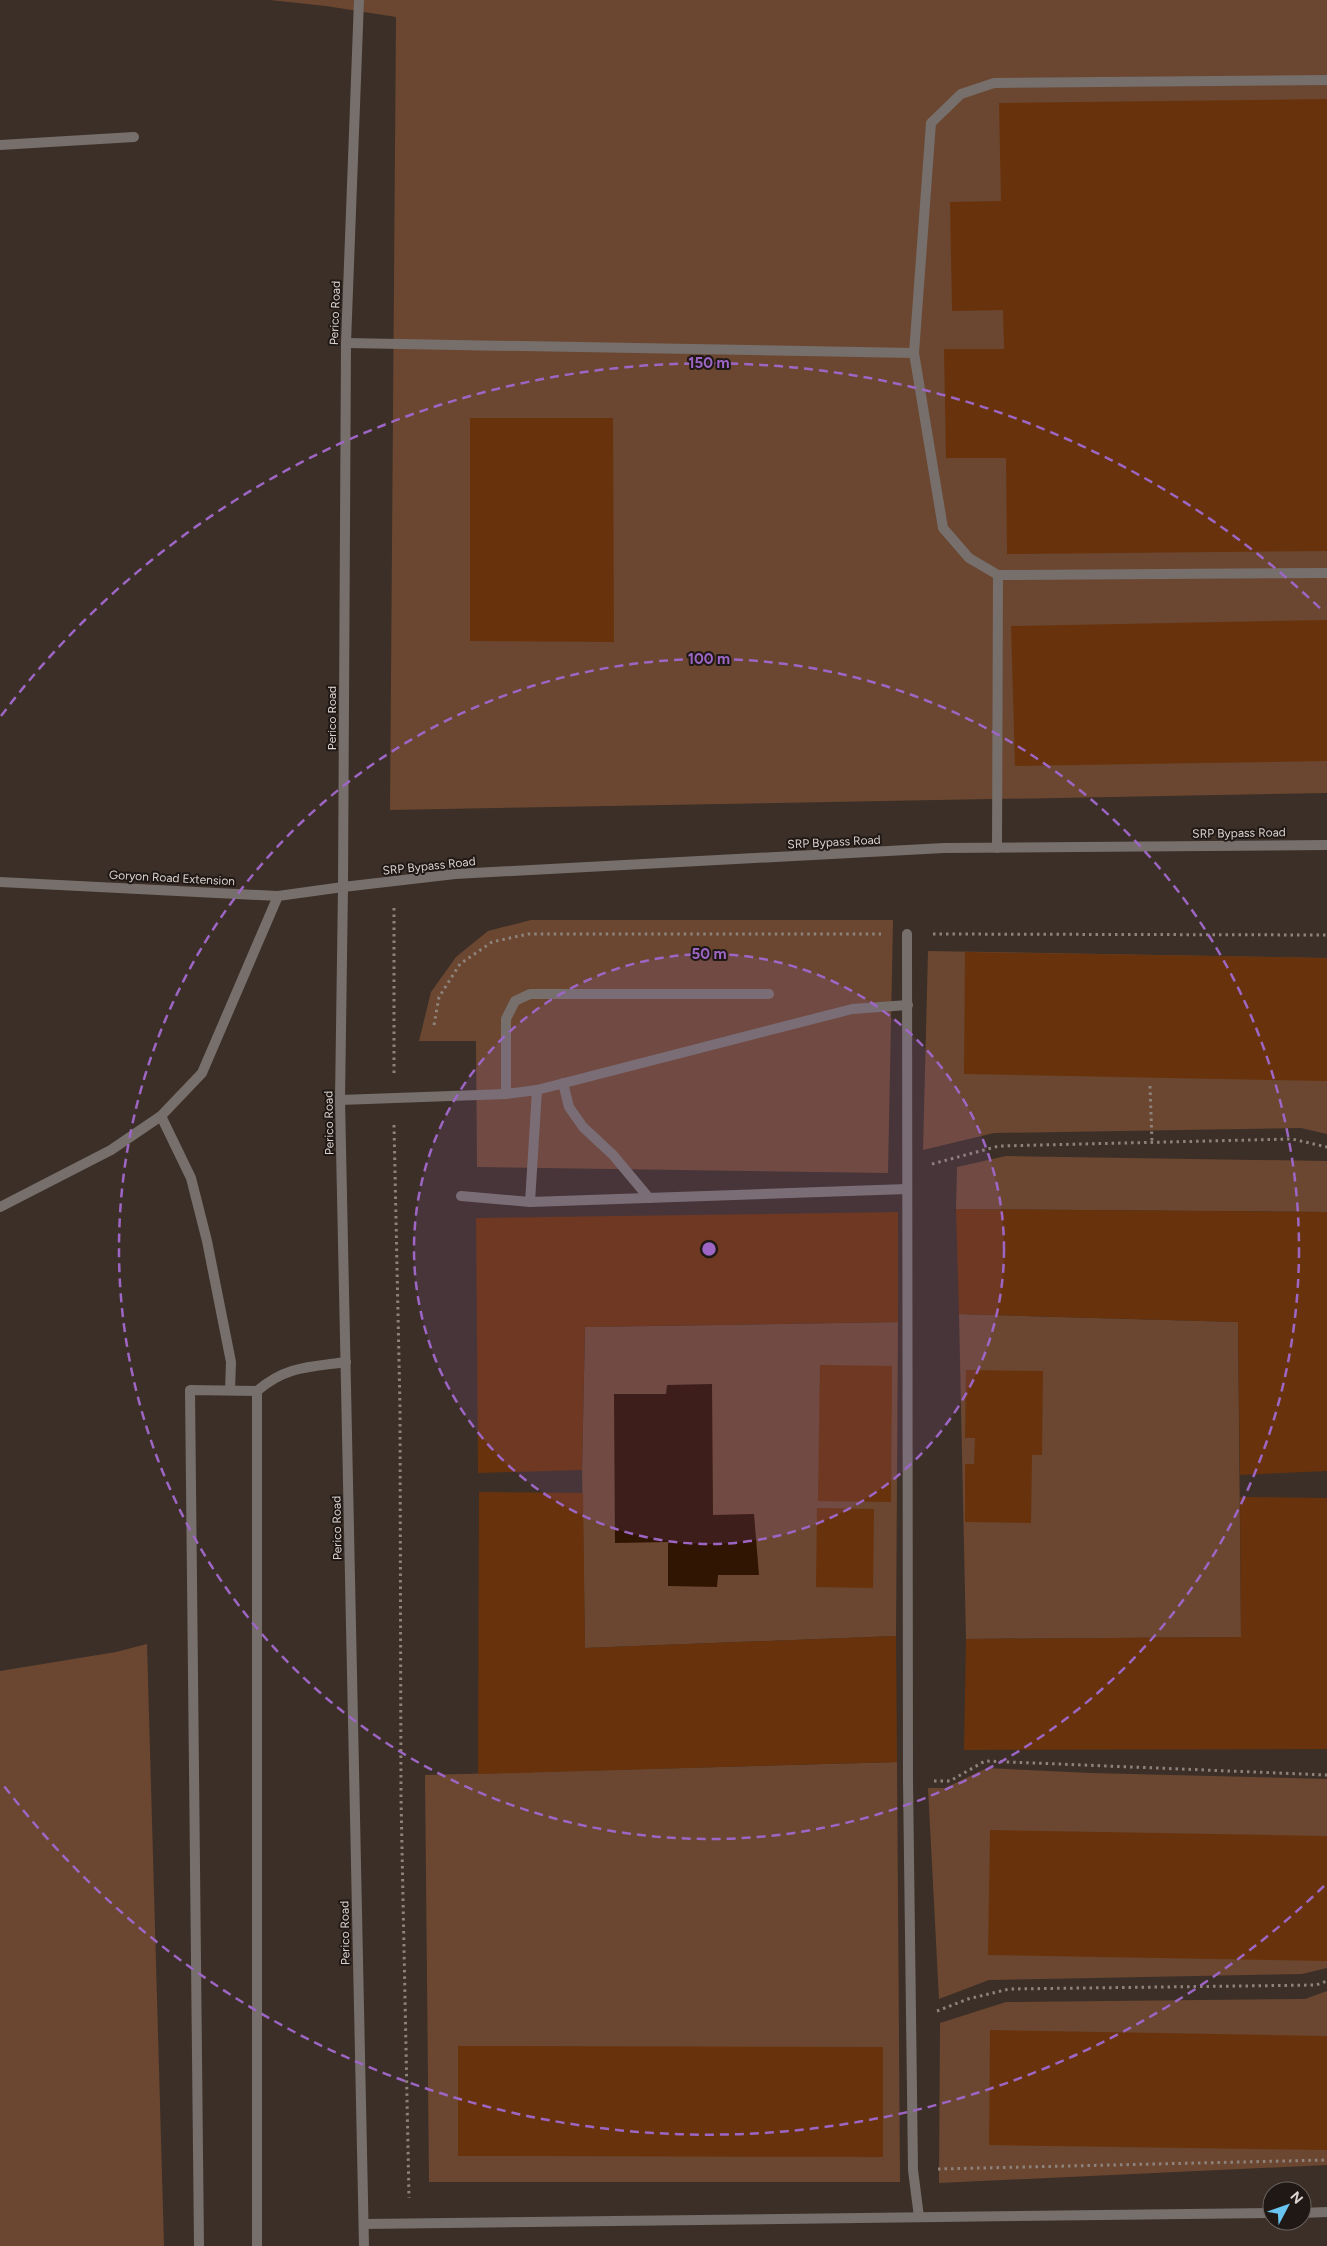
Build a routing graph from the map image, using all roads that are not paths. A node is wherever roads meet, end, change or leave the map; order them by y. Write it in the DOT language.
graph roads {
  1 [pos="358,0"];
  2 [pos="1327,80"];
  3 [pos="134,137"];
  4 [pos="0,145"];
  5 [pos="346,343"];
  6 [pos="914,354"];
  7 [pos="1327,573"];
  8 [pos="998,575"];
  9 [pos="1327,845"];
  10 [pos="997,848"];
  11 [pos="0,882"];
  12 [pos="343,888"];
  13 [pos="278,896"];
  14 [pos="907,934"];
  15 [pos="770,994"];
  16 [pos="908,1005"];
  17 [pos="563,1083"];
  18 [pos="537,1090"];
  19 [pos="506,1094"];
  20 [pos="340,1100"];
  21 [pos="161,1116"];
  22 [pos="907,1188"];
  23 [pos="461,1196"];
  24 [pos="649,1198"];
  25 [pos="530,1202"];
  26 [pos="0,1207"];
  27 [pos="346,1362"];
  28 [pos="230,1390"];
  29 [pos="257,1391"];
  30 [pos="1327,2212"];
  31 [pos="1262,2213"];
  32 [pos="1312,2213"];
  33 [pos="919,2217"];
  34 [pos="364,2224"];
  35 [pos="199,2246"];
  36 [pos="257,2246"];
  37 [pos="364,2246"];
  1 -- 5 [label="street, Perico Road"];
  2 -- 6 [label="street"];
  3 -- 4 [label="street"];
  5 -- 6 [label="street"];
  5 -- 12 [label="street, Perico Road"];
  6 -- 8 [label="street"];
  7 -- 8 [label="street"];
  8 -- 10 [label="street"];
  9 -- 10 [label="street, SRP Bypass Road"];
  10 -- 12 [label="street, SRP Bypass Road"];
  11 -- 13 [label="street, Goryon Road Extension"];
  12 -- 13 [label="street, Goryon Road Extension"];
  12 -- 20 [label="street, Perico Road"];
  13 -- 21 [label="street"];
  14 -- 16 [label="street"];
  15 -- 19 [label="street"];
  16 -- 17 [label="street"];
  16 -- 22 [label="street"];
  17 -- 18 [label="street"];
  17 -- 24 [label="street"];
  18 -- 19 [label="street"];
  18 -- 25 [label="street"];
  19 -- 20 [label="street"];
  20 -- 27 [label="street, Perico Road"];
  21 -- 26 [label="street"];
  21 -- 28 [label="street"];
  22 -- 24 [label="street"];
  22 -- 33 [label="street"];
  23 -- 25 [label="street"];
  24 -- 25 [label="street"];
  27 -- 29 [label="street"];
  27 -- 34 [label="street, Perico Road"];
  28 -- 29 [label="street"];
  28 -- 35 [label="street"];
  29 -- 36 [label="street"];
  30 -- 32 [label="street"];
  31 -- 33 [label="street"];
  33 -- 34 [label="street"];
  34 -- 37 [label="street, Perico Road"];
}
